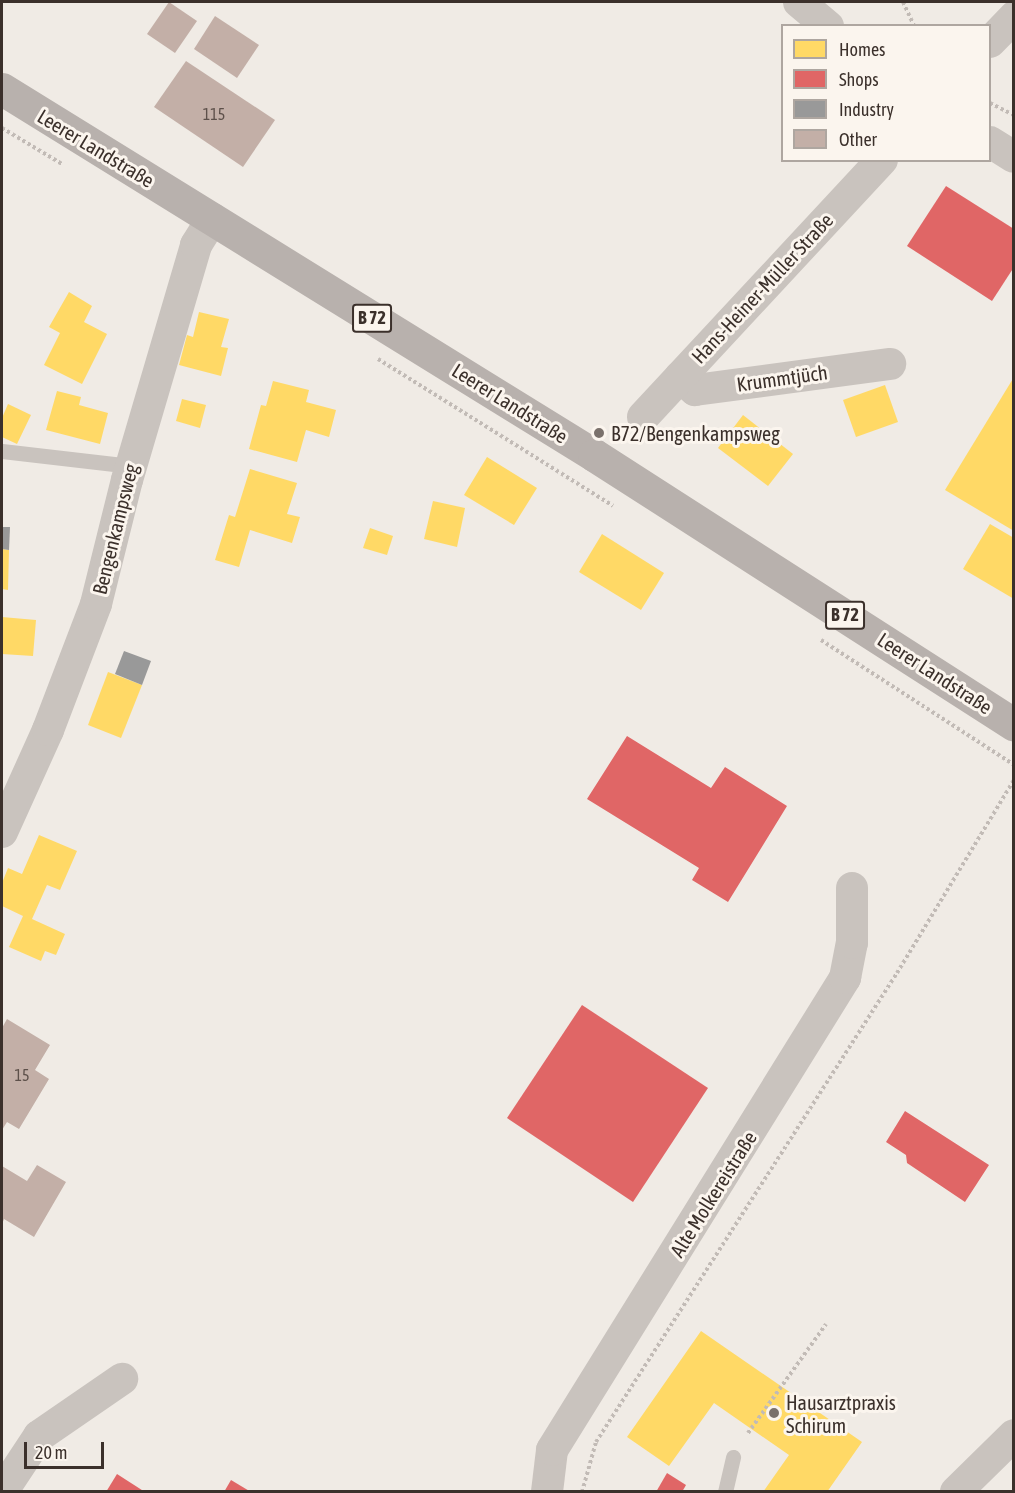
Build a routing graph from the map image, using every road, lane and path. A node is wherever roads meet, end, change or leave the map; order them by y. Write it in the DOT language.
graph roads {
  1 [pos="799,2"];
  2 [pos="903,2"];
  3 [pos="1014,17"];
  4 [pos="826,24"];
  5 [pos="913,24"];
  6 [pos="991,41"];
  7 [pos="2,90"];
  8 [pos="991,104"];
  9 [pos="1014,115"];
  10 [pos="2,128"];
  11 [pos="991,143"];
  12 [pos="1014,157"];
  13 [pos="880,162"];
  14 [pos="73,171"];
  15 [pos="212,219"];
  16 [pos="369,354"];
  17 [pos="890,364"];
  18 [pos="680,376"];
  19 [pos="643,417"];
  20 [pos="2,451"];
  21 [pos="131,466"];
  22 [pos="624,512"];
  23 [pos="820,639"];
  24 [pos="1014,725"];
  25 [pos="1014,765"];
  26 [pos="1014,780"];
  27 [pos="2,832"];
  28 [pos="852,888"];
  29 [pos="826,1324"];
  30 [pos="122,1379"];
  31 [pos="748,1434"];
  32 [pos="1014,1435"];
  33 [pos="733,1457"];
  34 [pos="2,1491"];
  35 [pos="547,1491"];
  36 [pos="582,1491"];
  37 [pos="725,1491"];
  38 [pos="956,1491"];
  1 -- 4 [label="street"];
  2 -- 5 [label="path"];
  3 -- 6 [label="street"];
  7 -- 15 [label="main road, Leerer Landstraße / B 72"];
  8 -- 9 [label="path"];
  10 -- 14 [label="path"];
  11 -- 12 [label="street"];
  13 -- 18 [label="street, Hans-Heiner-Müller Straße"];
  15 -- 21 [label="street, Bengenkampsweg"];
  15 -- 24 [label="main road, Leerer Landstraße / B 72"];
  16 -- 22 [label="path"];
  17 -- 18 [label="street, Krummtjüch"];
  18 -- 19 [label="street, Hans-Heiner-Müller Straße"];
  20 -- 21 [label="lane"];
  21 -- 27 [label="street, Bengenkampsweg"];
  23 -- 25 [label="path"];
  26 -- 36 [label="path"];
  28 -- 35 [label="street, Alte Molkereistraße"];
  29 -- 31 [label="path"];
  30 -- 34 [label="street"];
  32 -- 38 [label="street"];
  33 -- 37 [label="lane"];
}
